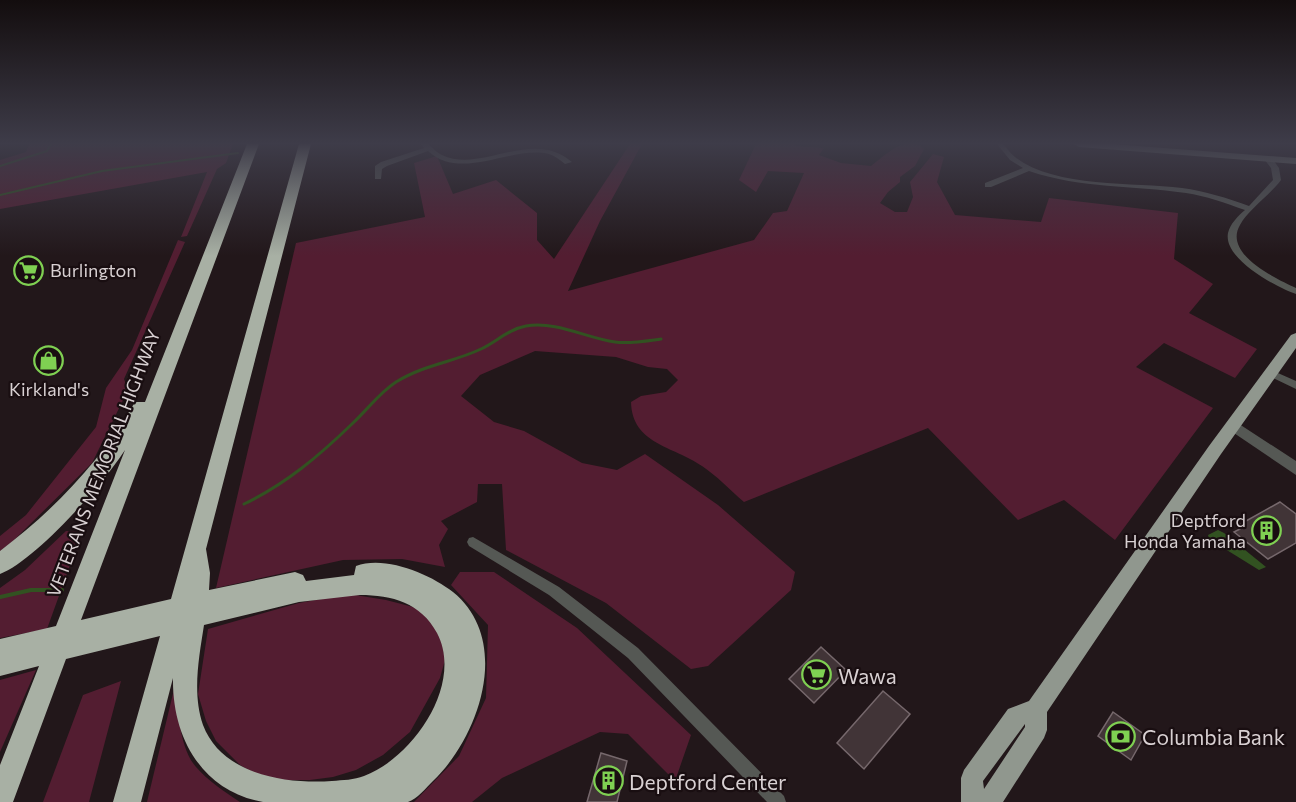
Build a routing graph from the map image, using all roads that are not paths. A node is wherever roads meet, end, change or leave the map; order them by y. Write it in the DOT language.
graph roads {
  1 [pos="238,181"];
  2 [pos="295,181"];
  3 [pos="997,181"];
  4 [pos="1089,181"];
  5 [pos="1276,181"];
  6 [pos="988,185"];
  7 [pos="1250,209"];
  8 [pos="1296,291"];
  9 [pos="191,300"];
  10 [pos="1296,338"];
  11 [pos="1271,373"];
  12 [pos="1296,384"];
  13 [pos="1233,425"];
  14 [pos="1296,469"];
  15 [pos="473,542"];
  16 [pos="196,550"];
  17 [pos="0,564"];
  18 [pos="253,597"];
  19 [pos="0,650"];
  20 [pos="0,664"];
  21 [pos="1036,709"];
  22 [pos="0,800"];
  23 [pos="127,802"];
  24 [pos="384,802"];
  25 [pos="778,802"];
  26 [pos="973,802"];
  27 [pos="979,802"];
  1 -- 9 [label="highway, VETERANS MEMORIAL HIGHWAY"];
  2 -- 16 [label="highway"];
  3 -- 6 [label="street"];
  4 -- 7 [label="street"];
  5 -- 7 [label="street"];
  7 -- 8 [label="street"];
  9 -- 17 [label="highway"];
  9 -- 22 [label="highway, VETERANS MEMORIAL HIGHWAY"];
  10 -- 11 [label="main road"];
  11 -- 12 [label="street"];
  11 -- 13 [label="main road"];
  13 -- 14 [label="street"];
  13 -- 21 [label="main road"];
  15 -- 25 [label="street"];
  16 -- 18 [label="highway"];
  16 -- 23 [label="highway"];
  18 -- 19 [label="highway"];
  18 -- 20 [label="highway"];
  18 -- 24 [label="highway"];
  21 -- 26 [label="main road"];
  21 -- 27 [label="main road"];
}
